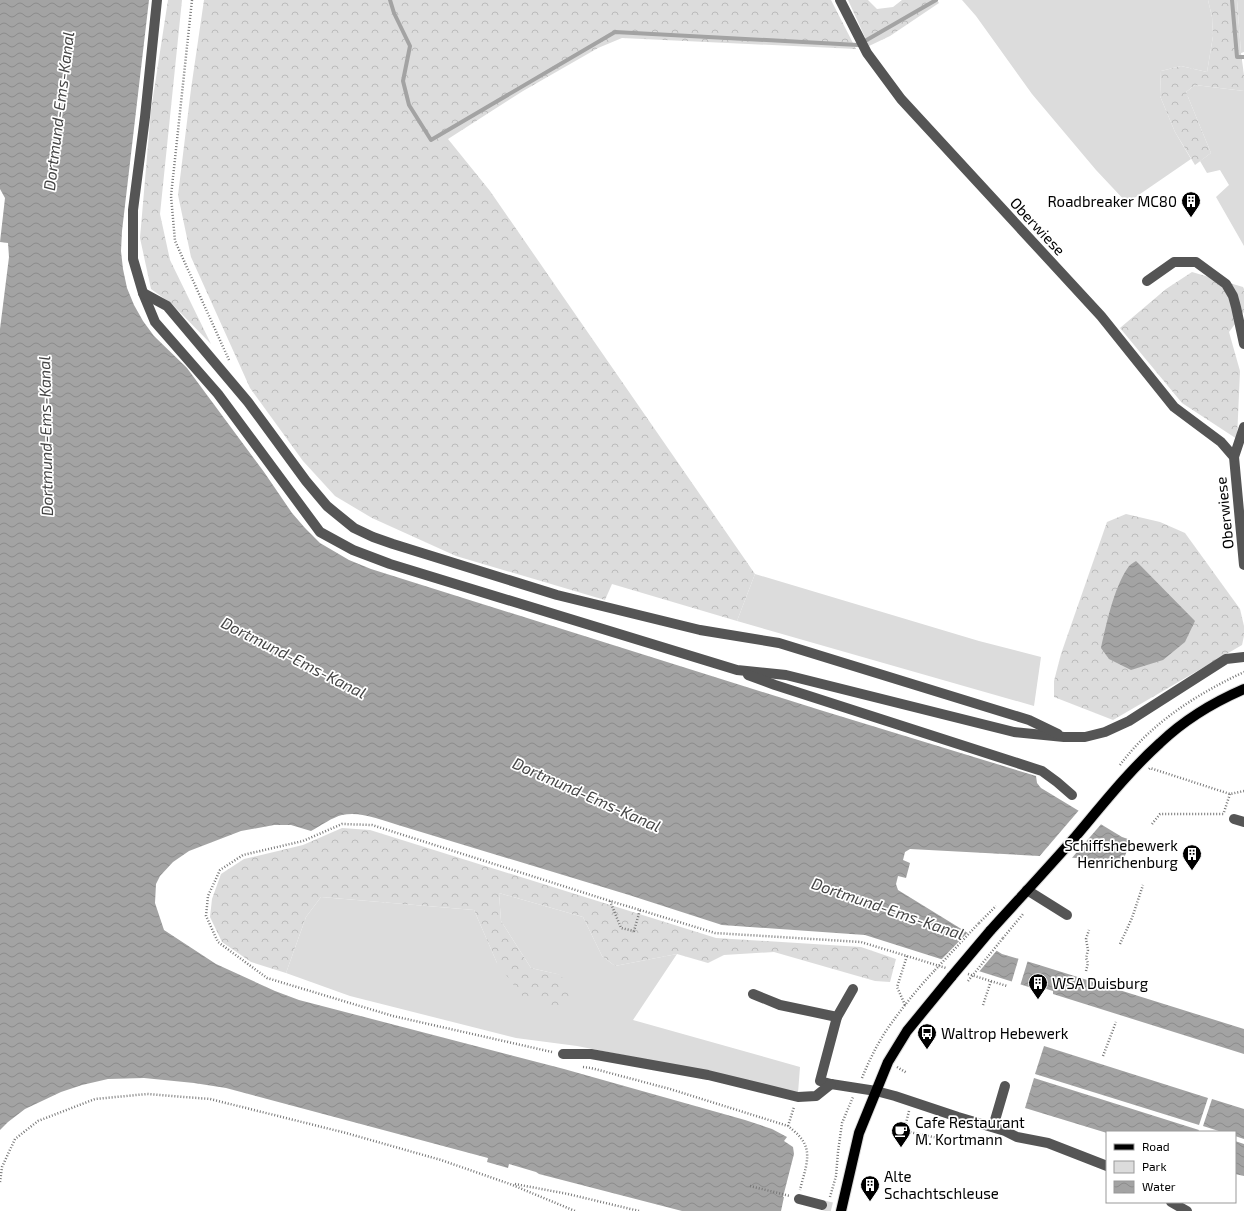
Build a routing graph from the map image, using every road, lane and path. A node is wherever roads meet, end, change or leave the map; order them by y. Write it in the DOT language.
graph roads {
  1 [pos="157,0"];
  2 [pos="192,0"];
  3 [pos="840,0"];
  4 [pos="1147,282"];
  5 [pos="143,293"];
  6 [pos="1244,344"];
  7 [pos="229,360"];
  8 [pos="1244,427"];
  9 [pos="1234,457"];
  10 [pos="1244,565"];
  11 [pos="1244,657"];
  12 [pos="737,670"];
  13 [pos="1244,689"];
  14 [pos="1064,737"];
  15 [pos="1150,768"];
  16 [pos="1244,791"];
  17 [pos="1230,794"];
  18 [pos="1072,795"];
  19 [pos="1224,813"];
  20 [pos="1239,820"];
  21 [pos="1152,824"];
  22 [pos="1143,885"];
  23 [pos="1027,890"];
  24 [pos="1037,896"];
  25 [pos="610,900"];
  26 [pos="640,910"];
  27 [pos="1067,915"];
  28 [pos="979,923"];
  29 [pos="1089,930"];
  30 [pos="1120,944"];
  31 [pos="1086,970"];
  32 [pos="968,981"];
  33 [pos="991,981"];
  34 [pos="853,989"];
  35 [pos="753,994"];
  36 [pos="983,1005"];
  37 [pos="905,1006"];
  38 [pos="836,1017"];
  39 [pos="1116,1022"];
  40 [pos="563,1054"];
  41 [pos="1103,1056"];
  42 [pos="578,1066"];
  43 [pos="831,1084"];
  44 [pos="1005,1086"];
  45 [pos="857,1089"];
  46 [pos="876,1091"];
  47 [pos="798,1097"];
  48 [pos="911,1101"];
  49 [pos="788,1126"];
  50 [pos="993,1127"];
  51 [pos="948,1140"];
  52 [pos="1106,1166"];
  53 [pos="0,1182"];
  54 [pos="510,1184"];
  55 [pos="750,1186"];
  56 [pos="782,1194"];
  57 [pos="798,1199"];
  58 [pos="1174,1203"];
  59 [pos="825,1204"];
  60 [pos="575,1211"];
  61 [pos="639,1211"];
  62 [pos="841,1211"];
  63 [pos="1187,1211"];
  1 -- 5 [label="street"];
  2 -- 7 [label="path"];
  3 -- 9 [label="street, Oberwiese"];
  4 -- 6 [label="street"];
  5 -- 12 [label="street"];
  5 -- 14 [label="street"];
  8 -- 9 [label="street, Oberwiese"];
  9 -- 10 [label="street, Oberwiese"];
  11 -- 14 [label="street"];
  12 -- 14 [label="street"];
  12 -- 18 [label="street"];
  13 -- 23 [label="main road"];
  15 -- 17 [label="path"];
  16 -- 17 [label="path"];
  17 -- 19 [label="path"];
  19 -- 20 [label="path"];
  19 -- 21 [label="path"];
  22 -- 30 [label="path"];
  23 -- 24 [label="street"];
  23 -- 46 [label="main road, bridge"];
  24 -- 27 [label="street"];
  24 -- 32 [label="path, bridge"];
  25 -- 26 [label="path"];
  25 -- 26 [label="path"];
  25 -- 40 [label="path"];
  26 -- 37 [label="path"];
  28 -- 37 [label="path, bridge"];
  29 -- 31 [label="path"];
  33 -- 36 [label="path"];
  34 -- 38 [label="street"];
  35 -- 38 [label="street"];
  37 -- 45 [label="path"];
  38 -- 43 [label="street"];
  39 -- 41 [label="path"];
  40 -- 47 [label="street"];
  42 -- 49 [label="path"];
  43 -- 45 [label="street"];
  43 -- 47 [label="street"];
  44 -- 50 [label="street"];
  45 -- 46 [label="street"];
  45 -- 59 [label="path"];
  46 -- 48 [label="street"];
  46 -- 62 [label="main road"];
  47 -- 49 [label="path"];
  48 -- 50 [label="street"];
  48 -- 51 [label="path"];
  49 -- 57 [label="path"];
  50 -- 52 [label="street"];
  53 -- 54 [label="path"];
  54 -- 60 [label="path"];
  54 -- 61 [label="path"];
  55 -- 56 [label="path"];
  57 -- 59 [label="street"];
  58 -- 63 [label="street"];
}
